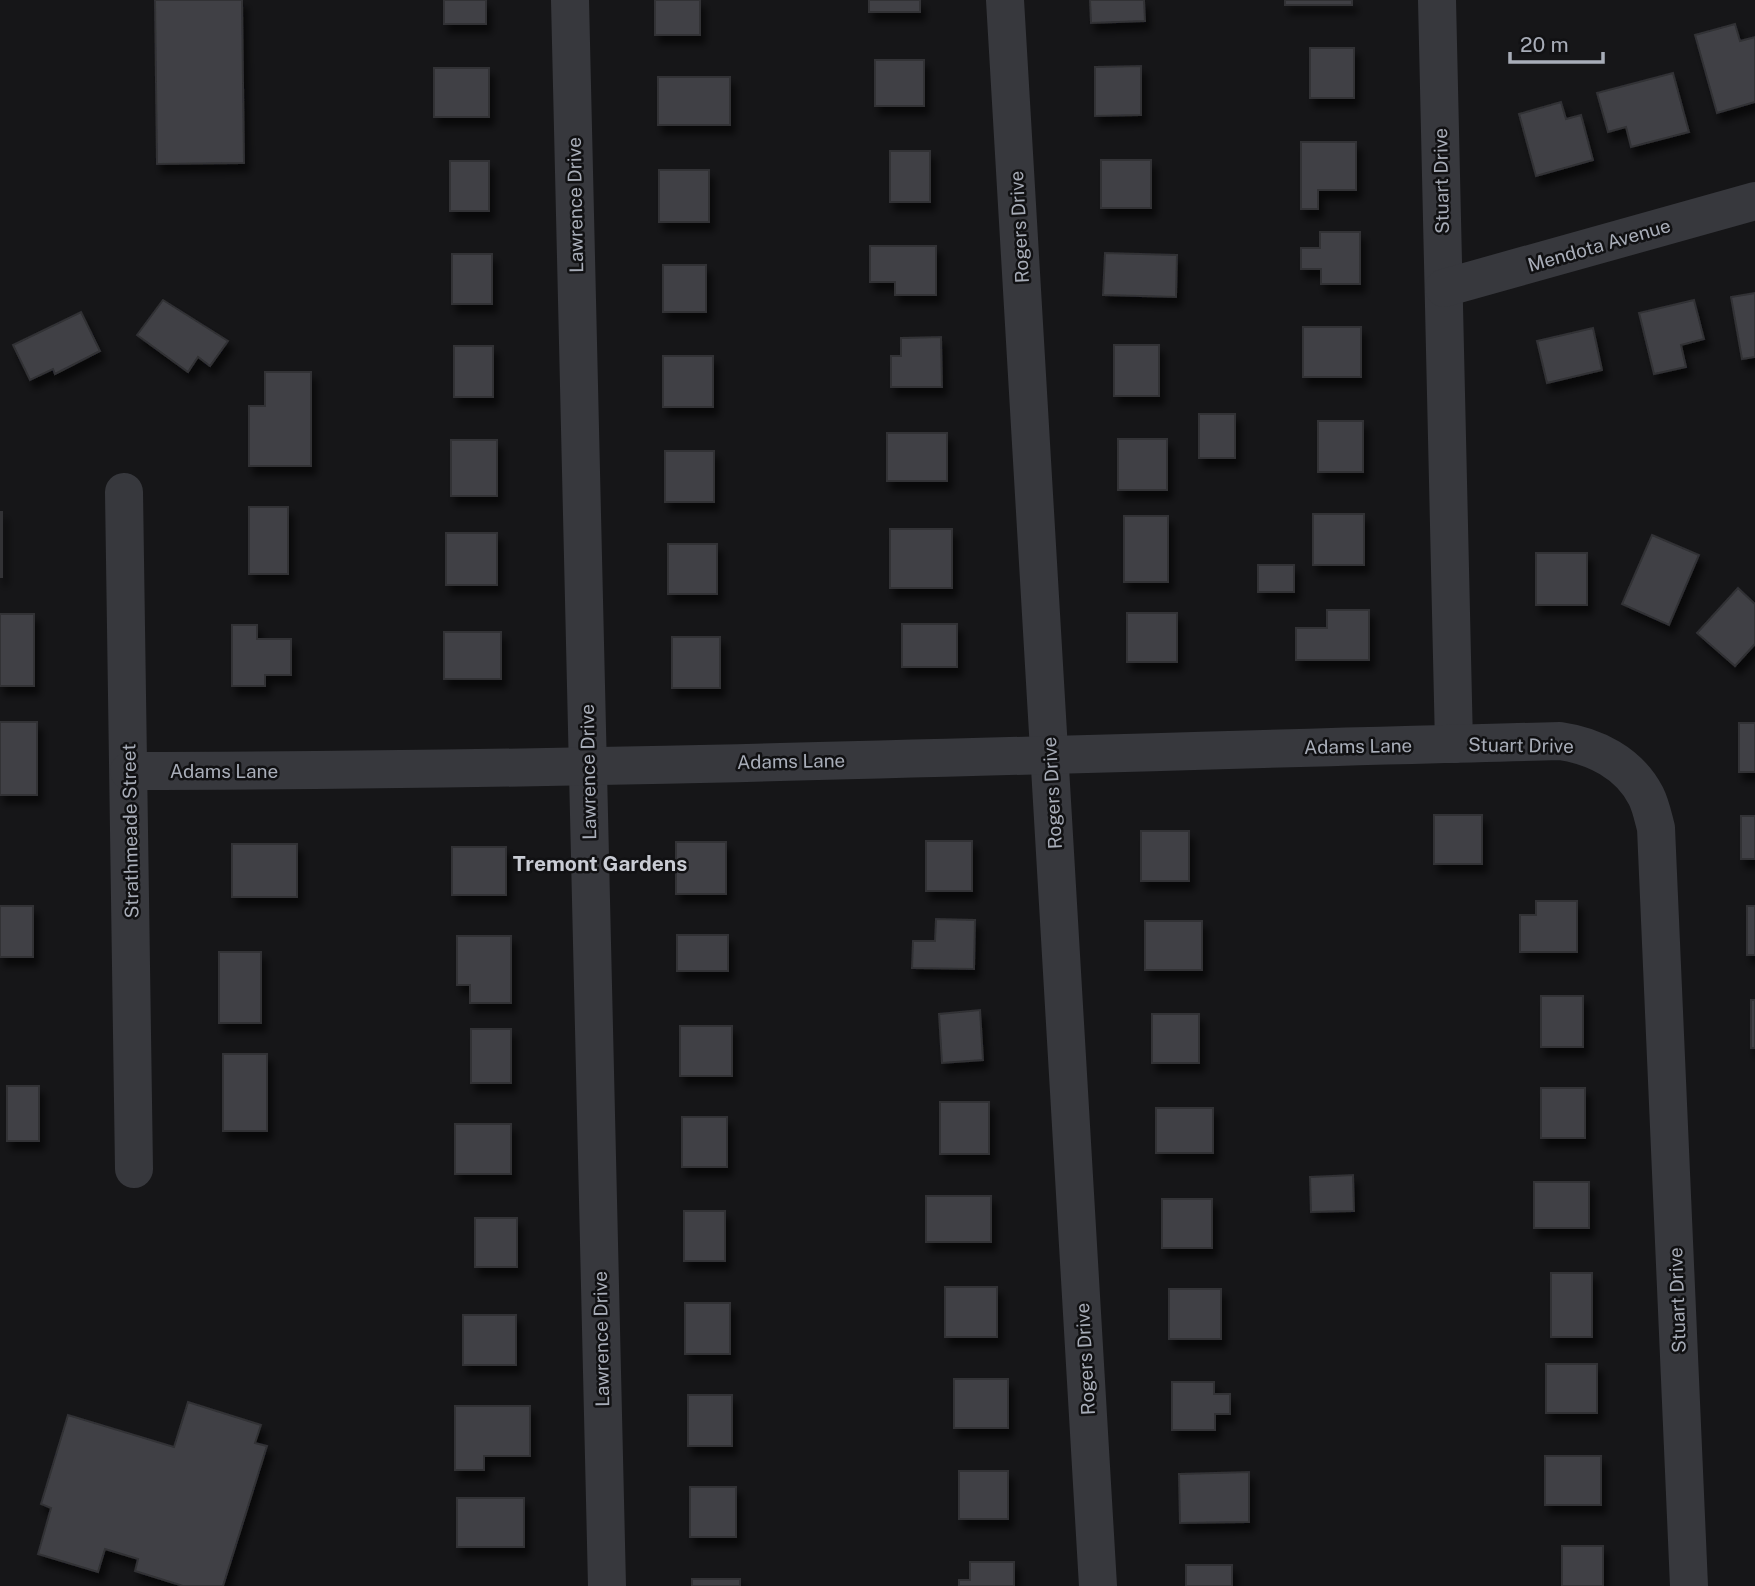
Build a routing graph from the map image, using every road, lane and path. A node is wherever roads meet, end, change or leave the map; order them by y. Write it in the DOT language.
graph roads {
  1 [pos="570,0"];
  2 [pos="1005,0"];
  3 [pos="1437,0"];
  4 [pos="1755,201"];
  5 [pos="1444,288"];
  6 [pos="124,492"];
  7 [pos="1454,744"];
  8 [pos="1049,754"];
  9 [pos="588,766"];
  10 [pos="129,771"];
  11 [pos="134,1169"];
  12 [pos="607,1586"];
  13 [pos="1098,1586"];
  14 [pos="1689,1586"];
  1 -- 9 [label="street, Lawrence Drive"];
  2 -- 8 [label="street, Rogers Drive"];
  3 -- 5 [label="street, Stuart Drive"];
  4 -- 5 [label="street, Mendota Avenue"];
  5 -- 7 [label="street, Stuart Drive"];
  6 -- 10 [label="street, Strathmeade Street"];
  7 -- 8 [label="street, Adams Lane"];
  7 -- 14 [label="street, Stuart Drive"];
  8 -- 9 [label="street, Adams Lane"];
  8 -- 13 [label="street, Rogers Drive"];
  9 -- 10 [label="street, Adams Lane"];
  9 -- 12 [label="street, Lawrence Drive"];
  10 -- 11 [label="street, Strathmeade Street"];
}
